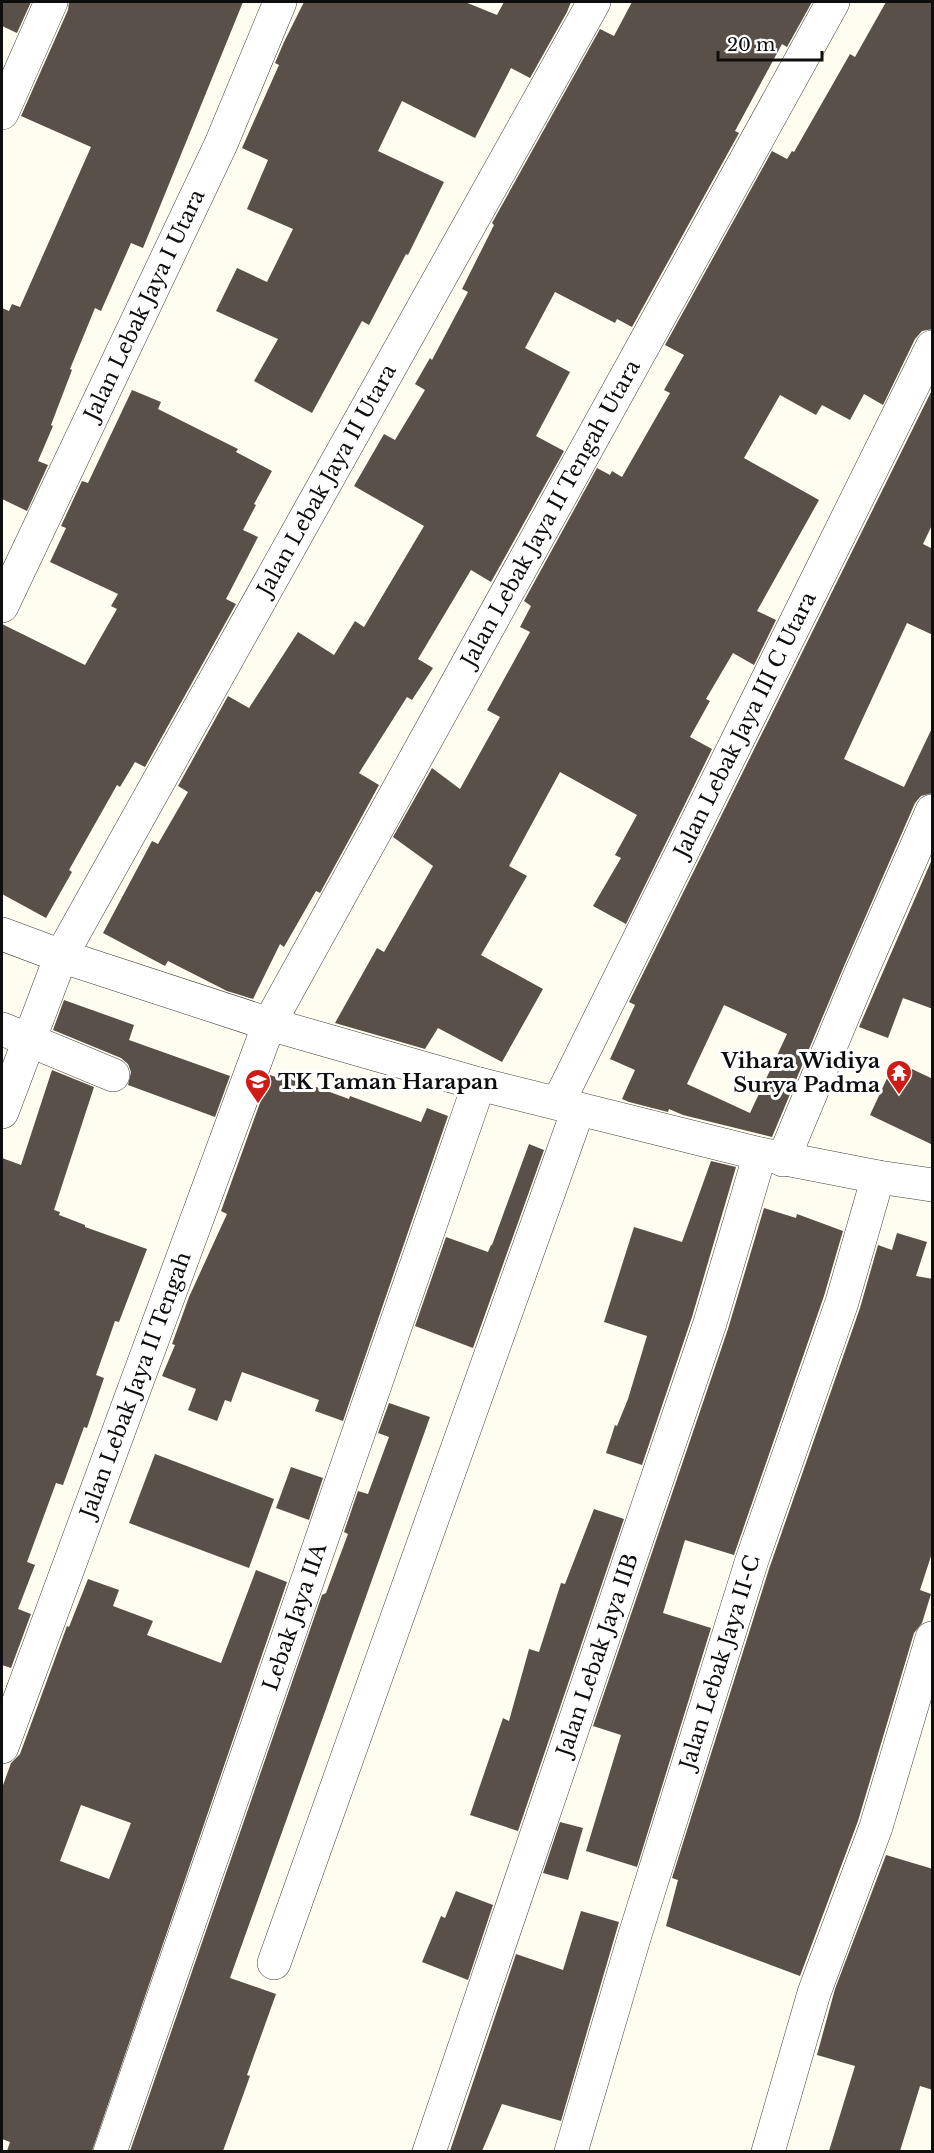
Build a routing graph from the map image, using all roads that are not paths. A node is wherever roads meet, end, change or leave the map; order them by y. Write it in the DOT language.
graph roads {
  1 [pos="51,2"];
  2 [pos="280,2"];
  3 [pos="594,2"];
  4 [pos="833,2"];
  5 [pos="2,113"];
  6 [pos="933,347"];
  7 [pos="2,606"];
  8 [pos="933,811"];
  9 [pos="2,934"];
  10 [pos="61,956"];
  11 [pos="269,1024"];
  12 [pos="15,1035"];
  13 [pos="113,1075"];
  14 [pos="478,1084"];
  15 [pos="568,1106"];
  16 [pos="2,1112"];
  17 [pos="771,1157"];
  18 [pos="878,1178"];
  19 [pos="933,1185"];
  20 [pos="933,1638"];
  21 [pos="2,1747"];
  22 [pos="274,1963"];
  23 [pos="110,2151"];
  24 [pos="429,2151"];
  25 [pos="571,2151"];
  26 [pos="768,2151"];
  1 -- 5 [label="street"];
  2 -- 7 [label="street, Jalan Lebak Jaya I Utara"];
  3 -- 10 [label="street, Jalan Lebak Jaya II Utara"];
  4 -- 11 [label="street, Jalan Lebak Jaya II Tengah Utara"];
  6 -- 15 [label="street, Jalan Lebak Jaya III C Utara"];
  8 -- 17 [label="street, Jalan Lebak Jaya IIB"];
  9 -- 10 [label="street"];
  10 -- 11 [label="street"];
  10 -- 12 [label="street, Jalan Lebak Jaya II Utara"];
  11 -- 14 [label="street"];
  11 -- 21 [label="street, Jalan Lebak Jaya II Tengah"];
  12 -- 13 [label="street"];
  12 -- 16 [label="street, Jalan Lebak Jaya II Utara"];
  14 -- 15 [label="street"];
  14 -- 23 [label="street, Lebak Jaya IIA"];
  15 -- 17 [label="street"];
  15 -- 22 [label="street, Jalan Lebak Jaya III C Utara"];
  17 -- 18 [label="street"];
  17 -- 24 [label="street, Jalan Lebak Jaya IIB"];
  18 -- 19 [label="street"];
  18 -- 25 [label="street, Jalan Lebak Jaya II-C"];
  20 -- 26 [label="street"];
}
